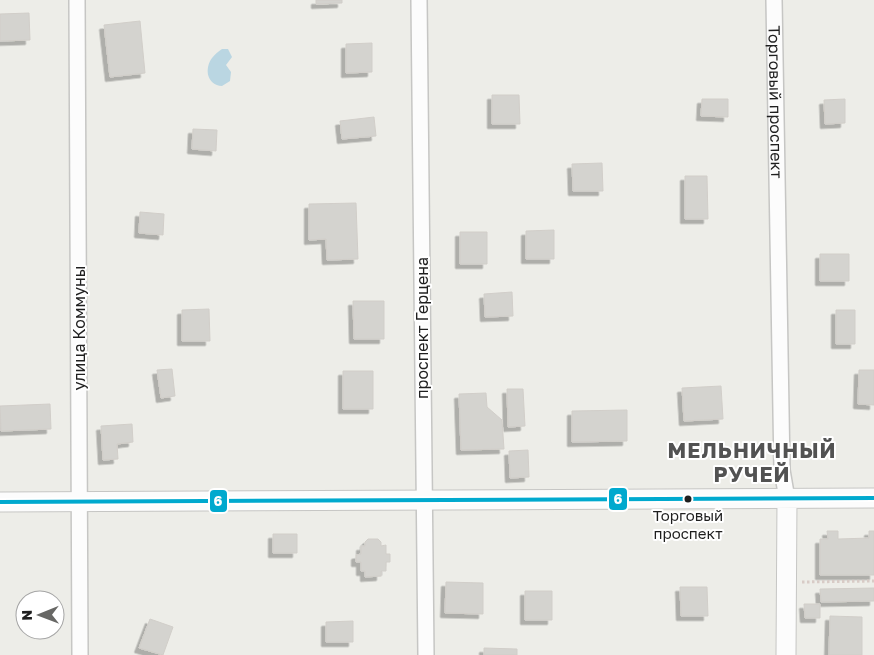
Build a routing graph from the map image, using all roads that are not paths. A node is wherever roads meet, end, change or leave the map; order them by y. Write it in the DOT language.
graph roads {
  1 [pos="78,0"];
  2 [pos="419,0"];
  3 [pos="774,0"];
  4 [pos="874,498"];
  5 [pos="788,499"];
  6 [pos="424,500"];
  7 [pos="0,502"];
  8 [pos="79,502"];
  9 [pos="80,655"];
  10 [pos="426,655"];
  11 [pos="786,655"];
  1 -- 8 [label="street, улица Коммуны"];
  2 -- 6 [label="street, проспект Герцена"];
  3 -- 5 [label="street, Торговый проспект"];
  4 -- 5 [label="street"];
  5 -- 6 [label="street"];
  5 -- 11 [label="street, Торговый проспект"];
  6 -- 8 [label="street"];
  6 -- 10 [label="street, проспект Герцена"];
  7 -- 8 [label="street"];
  8 -- 9 [label="street, улица Коммуны"];
}
